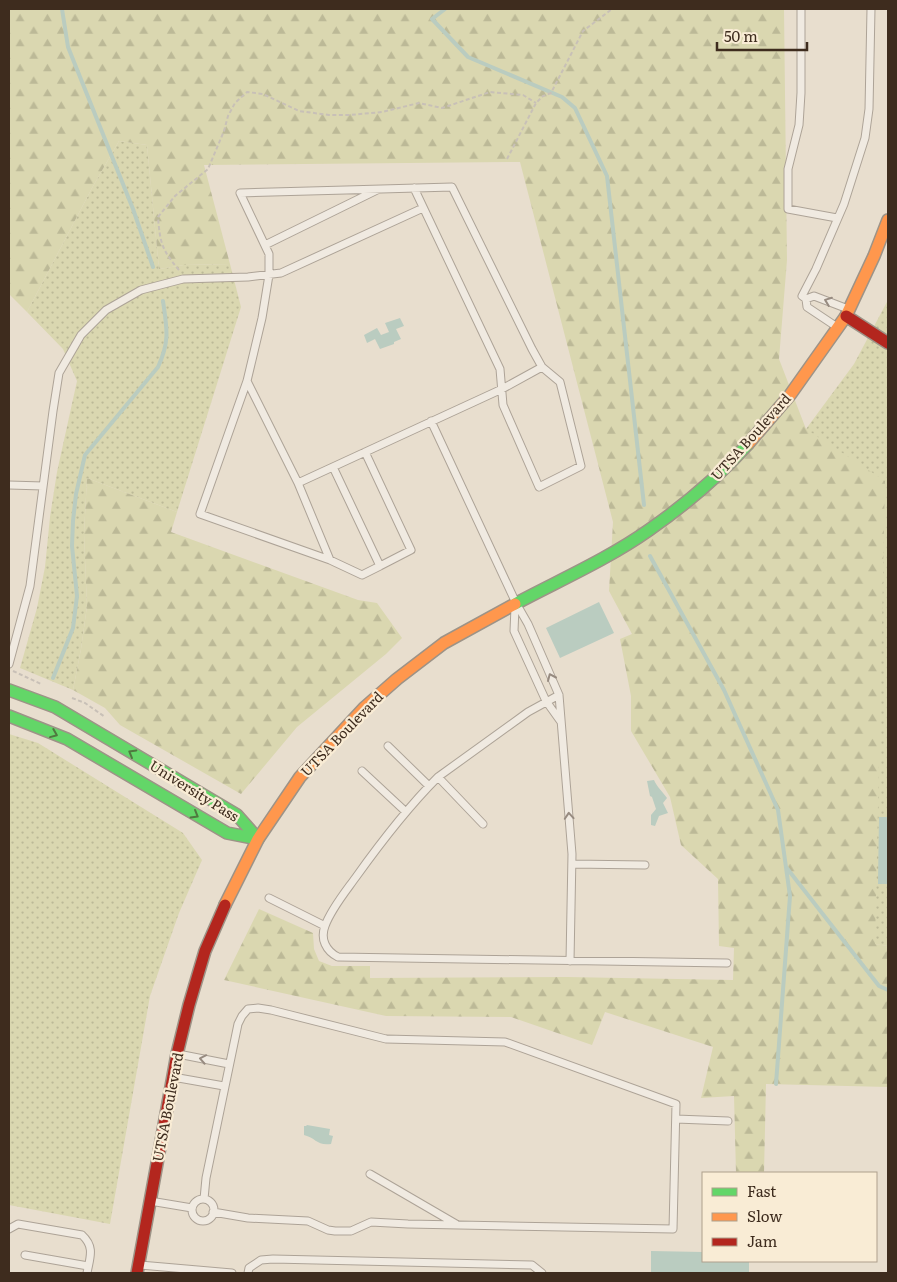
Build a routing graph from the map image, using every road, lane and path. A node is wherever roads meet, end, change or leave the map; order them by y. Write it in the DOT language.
graph roads {
  1 [pos="612,9"];
  2 [pos="801,9"];
  3 [pos="870,9"];
  4 [pos="536,103"];
  5 [pos="507,159"];
  6 [pos="414,188"];
  7 [pos="378,189"];
  8 [pos="423,208"];
  9 [pos="838,218"];
  10 [pos="888,220"];
  11 [pos="265,246"];
  12 [pos="269,275"];
  13 [pos="183,279"];
  14 [pos="806,299"];
  15 [pos="848,313"];
  16 [pos="838,328"];
  17 [pos="888,344"];
  18 [pos="542,367"];
  19 [pos="247,381"];
  20 [pos="502,389"];
  21 [pos="431,421"];
  22 [pos="365,452"];
  23 [pos="332,467"];
  24 [pos="298,483"];
  25 [pos="9,485"];
  26 [pos="43,486"];
  27 [pos="330,560"];
  28 [pos="380,566"];
  29 [pos="516,603"];
  30 [pos="9,664"];
  31 [pos="9,690"];
  32 [pos="559,695"];
  33 [pos="546,701"];
  34 [pos="9,716"];
  35 [pos="562,724"];
  36 [pos="388,746"];
  37 [pos="362,772"];
  38 [pos="438,777"];
  39 [pos="429,786"];
  40 [pos="406,812"];
  41 [pos="483,824"];
  42 [pos="258,839"];
  43 [pos="572,864"];
  44 [pos="645,865"];
  45 [pos="269,898"];
  46 [pos="325,926"];
  47 [pos="570,961"];
  48 [pos="727,963"];
  49 [pos="177,1054"];
  50 [pos="229,1064"];
  51 [pos="173,1077"];
  52 [pos="224,1086"];
  53 [pos="676,1119"];
  54 [pos="728,1121"];
  55 [pos="370,1174"];
  56 [pos="204,1199"];
  57 [pos="150,1201"];
  58 [pos="192,1208"];
  59 [pos="213,1212"];
  60 [pos="458,1225"];
  61 [pos="9,1229"];
  62 [pos="26,1255"];
  63 [pos="138,1269"];
  64 [pos="88,1270"];
  65 [pos="232,1273"];
  66 [pos="248,1273"];
  67 [pos="542,1273"];
  1 -- 4 [label="path"];
  2 -- 9 [label="lane"];
  3 -- 9 [label="lane"];
  4 -- 5 [label="path"];
  4 -- 13 [label="path"];
  6 -- 7 [label="lane"];
  6 -- 8 [label="lane"];
  6 -- 18 [label="lane"];
  7 -- 11 [label="lane"];
  7 -- 11 [label="lane"];
  8 -- 12 [label="lane"];
  8 -- 20 [label="lane"];
  9 -- 14 [label="lane"];
  10 -- 15 [label="main road, UTSA Boulevard"];
  11 -- 12 [label="lane"];
  12 -- 13 [label="lane"];
  12 -- 19 [label="lane"];
  13 -- 26 [label="lane"];
  15 -- 14 [label="lane, one-way"];
  14 -- 16 [label="lane"];
  15 -- 16 [label="main road, UTSA Boulevard"];
  15 -- 17 [label="main road"];
  16 -- 29 [label="main road, UTSA Boulevard"];
  18 -- 20 [label="lane"];
  18 -- 20 [label="lane"];
  19 -- 24 [label="lane"];
  19 -- 27 [label="lane"];
  20 -- 21 [label="lane"];
  21 -- 22 [label="lane"];
  21 -- 29 [label="lane"];
  22 -- 23 [label="lane"];
  22 -- 28 [label="lane"];
  23 -- 24 [label="lane"];
  23 -- 28 [label="lane"];
  24 -- 27 [label="lane"];
  25 -- 26 [label="lane"];
  26 -- 30 [label="lane"];
  27 -- 28 [label="lane"];
  32 -- 29 [label="lane, one-way"];
  29 -- 33 [label="lane"];
  29 -- 42 [label="main road, UTSA Boulevard"];
  42 -- 31 [label="main road, University Pass, one-way"];
  32 -- 33 [label="lane"];
  32 -- 35 [label="lane"];
  33 -- 35 [label="lane"];
  33 -- 38 [label="lane"];
  34 -- 42 [label="main road, University Pass, one-way"];
  43 -- 35 [label="lane, one-way"];
  36 -- 39 [label="lane"];
  37 -- 40 [label="lane"];
  38 -- 39 [label="lane"];
  38 -- 41 [label="lane"];
  39 -- 40 [label="lane"];
  40 -- 46 [label="lane"];
  42 -- 49 [label="main road, UTSA Boulevard"];
  43 -- 44 [label="lane"];
  43 -- 47 [label="lane"];
  45 -- 46 [label="lane"];
  46 -- 47 [label="lane"];
  47 -- 48 [label="lane"];
  50 -- 49 [label="lane, one-way"];
  49 -- 51 [label="main road, UTSA Boulevard"];
  50 -- 52 [label="lane"];
  50 -- 53 [label="lane"];
  51 -- 52 [label="lane"];
  51 -- 57 [label="main road, UTSA Boulevard"];
  52 -- 56 [label="lane"];
  53 -- 54 [label="lane"];
  53 -- 60 [label="lane"];
  55 -- 60 [label="lane"];
  56 -- 58 [label="lane"];
  56 -- 59 [label="lane"];
  57 -- 58 [label="lane"];
  57 -- 63 [label="main road, UTSA Boulevard"];
  58 -- 59 [label="lane"];
  59 -- 60 [label="lane"];
  61 -- 64 [label="lane"];
  62 -- 64 [label="lane"];
  63 -- 65 [label="lane"];
  66 -- 67 [label="lane"];
}
